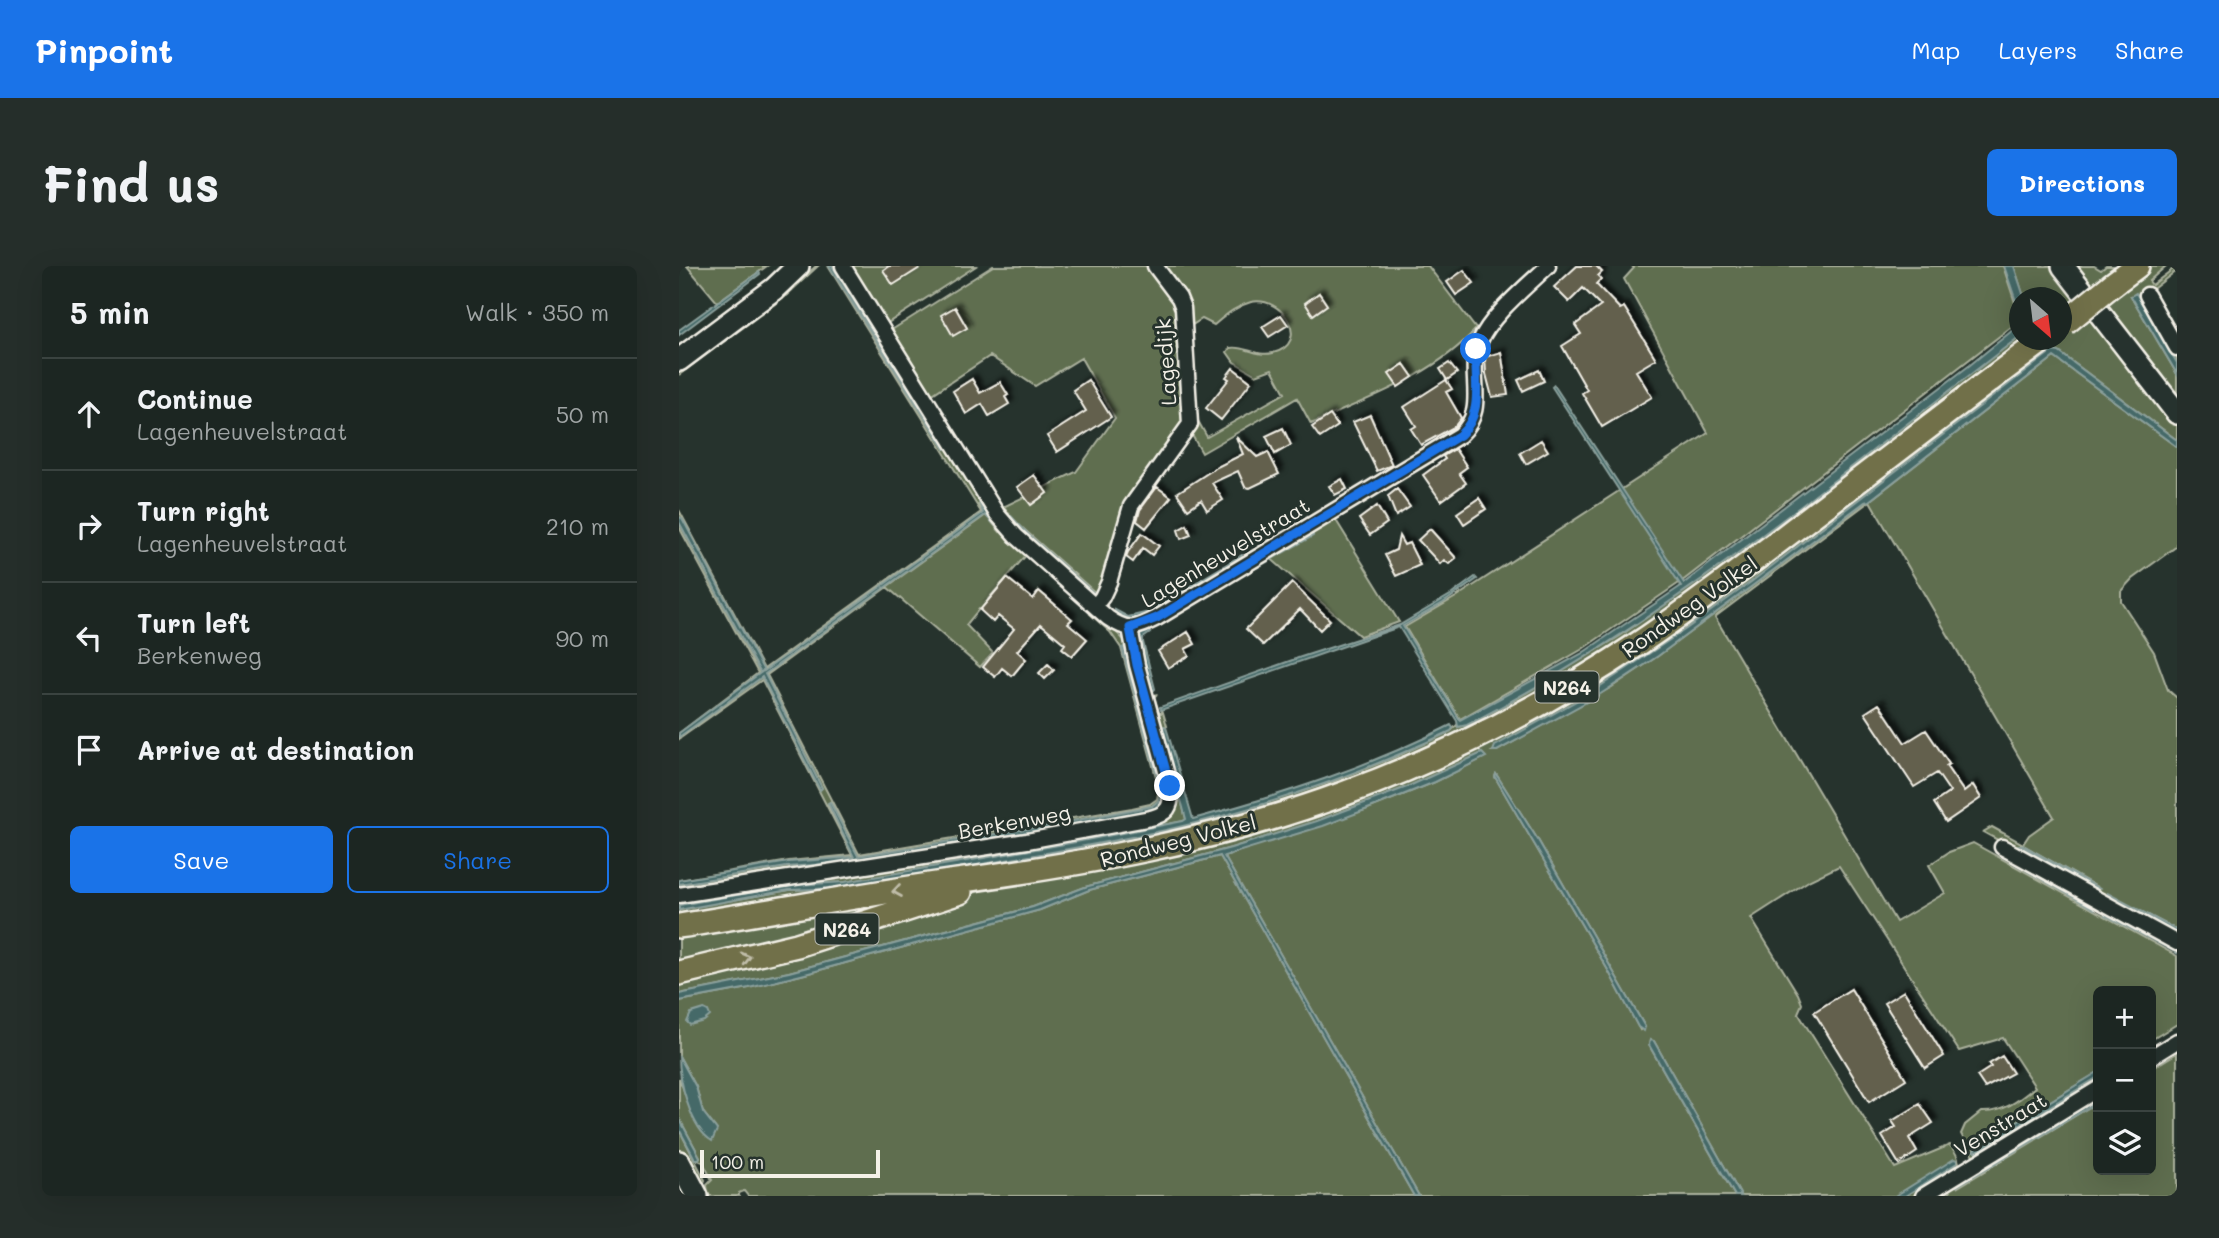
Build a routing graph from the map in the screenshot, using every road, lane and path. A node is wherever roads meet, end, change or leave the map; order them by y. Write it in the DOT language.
graph roads {
  1 [pos="797,266"];
  2 [pos="843,266"];
  3 [pos="1155,266"];
  4 [pos="1548,266"];
  5 [pos="2063,266"];
  6 [pos="2137,266"];
  7 [pos="2147,295"];
  8 [pos="2072,317"];
  9 [pos="2177,348"];
  10 [pos="2030,350"];
  11 [pos="679,360"];
  12 [pos="2177,413"];
  13 [pos="1095,607"];
  14 [pos="1130,628"];
  15 [pos="2002,847"];
  16 [pos="1013,875"];
  17 [pos="679,895"];
  18 [pos="679,926"];
  19 [pos="2177,943"];
  20 [pos="679,973"];
  21 [pos="2177,1041"];
  22 [pos="2156,1054"];
  23 [pos="2093,1092"];
  24 [pos="679,1162"];
  25 [pos="692,1194"];
  26 [pos="1923,1196"];
  1 -- 11 [label="street"];
  2 -- 13 [label="street, Lagenheuvelstraat"];
  3 -- 13 [label="street, Lagedijk"];
  4 -- 14 [label="street, Lagenheuvelstraat"];
  5 -- 12 [label="street"];
  6 -- 8 [label="main road, bridge"];
  7 -- 9 [label="street"];
  10 -- 16 [label="main road, Rondweg Volkel / N264"];
  13 -- 14 [label="street, Lagenheuvelstraat"];
  14 -- 17 [label="street, Berkenweg"];
  15 -- 19 [label="street"];
  16 -- 18 [label="main road, Rondweg Volkel / N264, one-way"];
  20 -- 16 [label="main road, Rondweg Volkel / N264, one-way"];
  21 -- 22 [label="street"];
  23 -- 26 [label="street, Venstraat"];
  24 -- 25 [label="street"];
}
